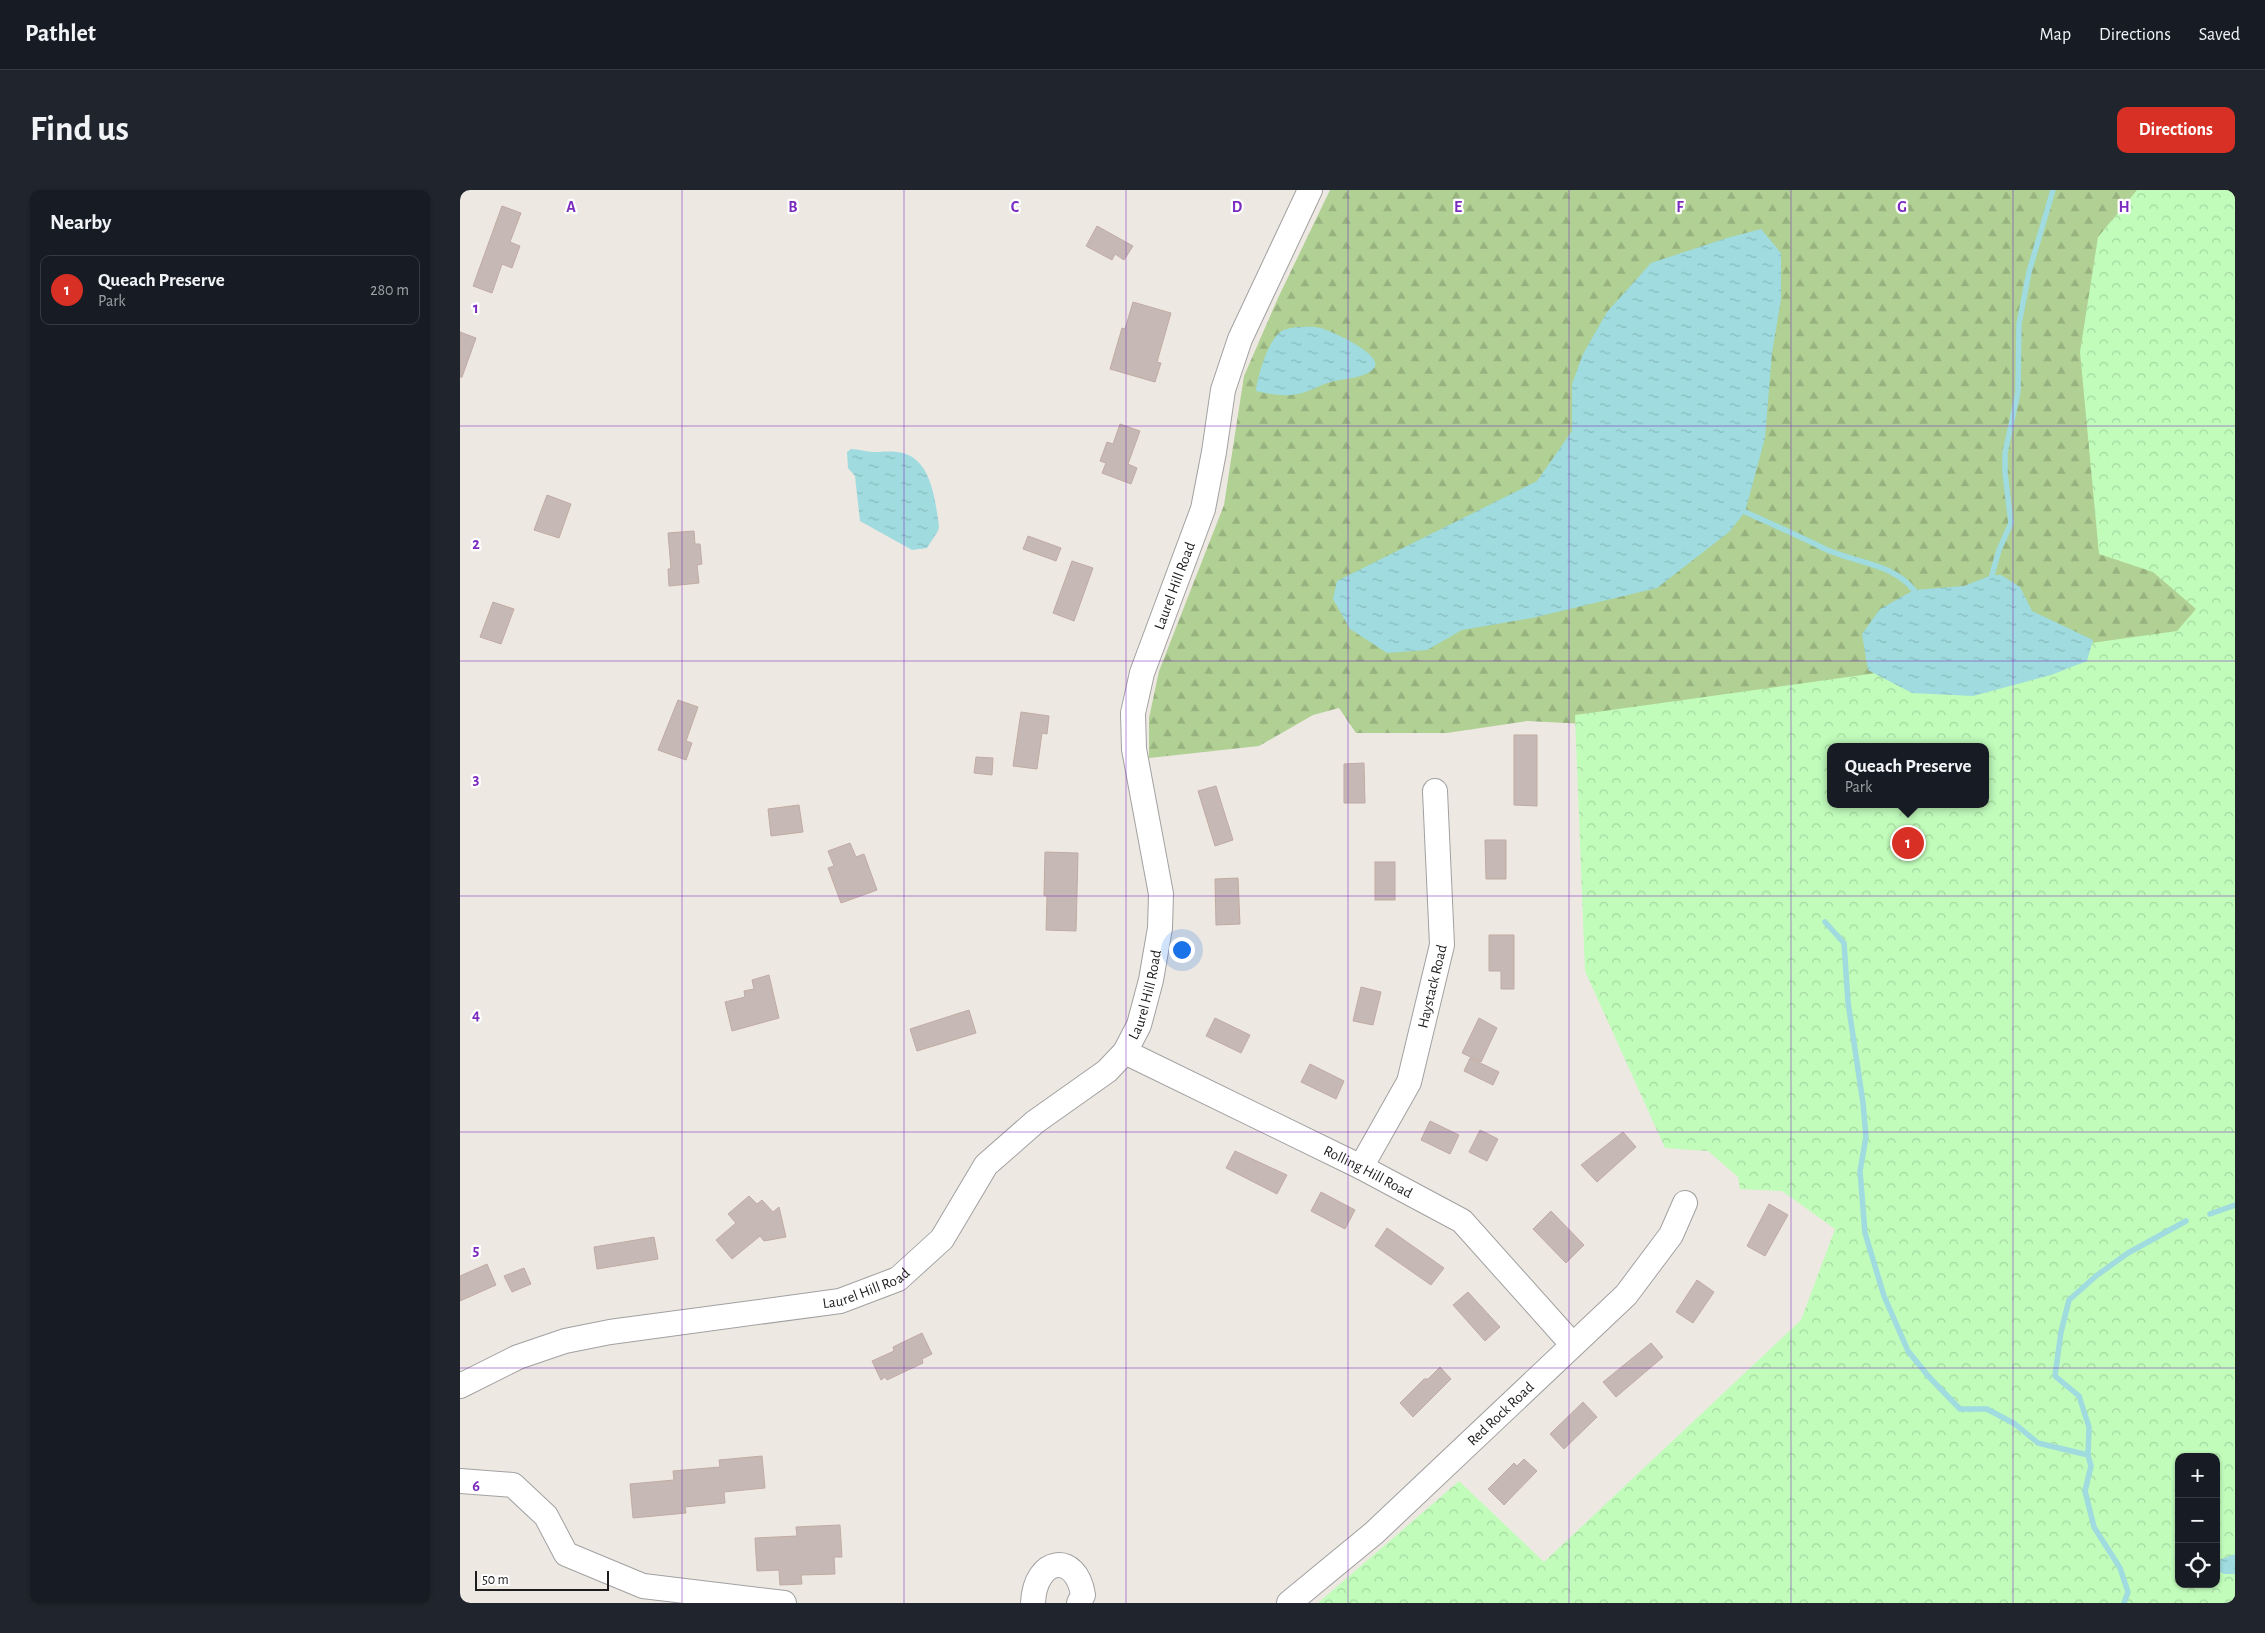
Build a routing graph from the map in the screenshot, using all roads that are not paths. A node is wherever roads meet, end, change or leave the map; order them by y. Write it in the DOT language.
graph roads {
  1 [pos="1310,190"];
  2 [pos="1435,791"];
  3 [pos="1125,1052"];
  4 [pos="1360,1167"];
  5 [pos="1685,1203"];
  6 [pos="1572,1344"];
  7 [pos="460,1386"];
  8 [pos="460,1482"];
  9 [pos="784,1603"];
  10 [pos="1033,1603"];
  11 [pos="1079,1603"];
  12 [pos="1289,1603"];
  1 -- 3 [label="street, Laurel Hill Road"];
  2 -- 4 [label="street, Haystack Road"];
  3 -- 4 [label="street, Rolling Hill Road"];
  3 -- 7 [label="street, Laurel Hill Road"];
  4 -- 6 [label="street, Rolling Hill Road"];
  5 -- 6 [label="street, Red Rock Road"];
  6 -- 12 [label="street, Red Rock Road"];
  8 -- 9 [label="street"];
  10 -- 11 [label="street"];
}
